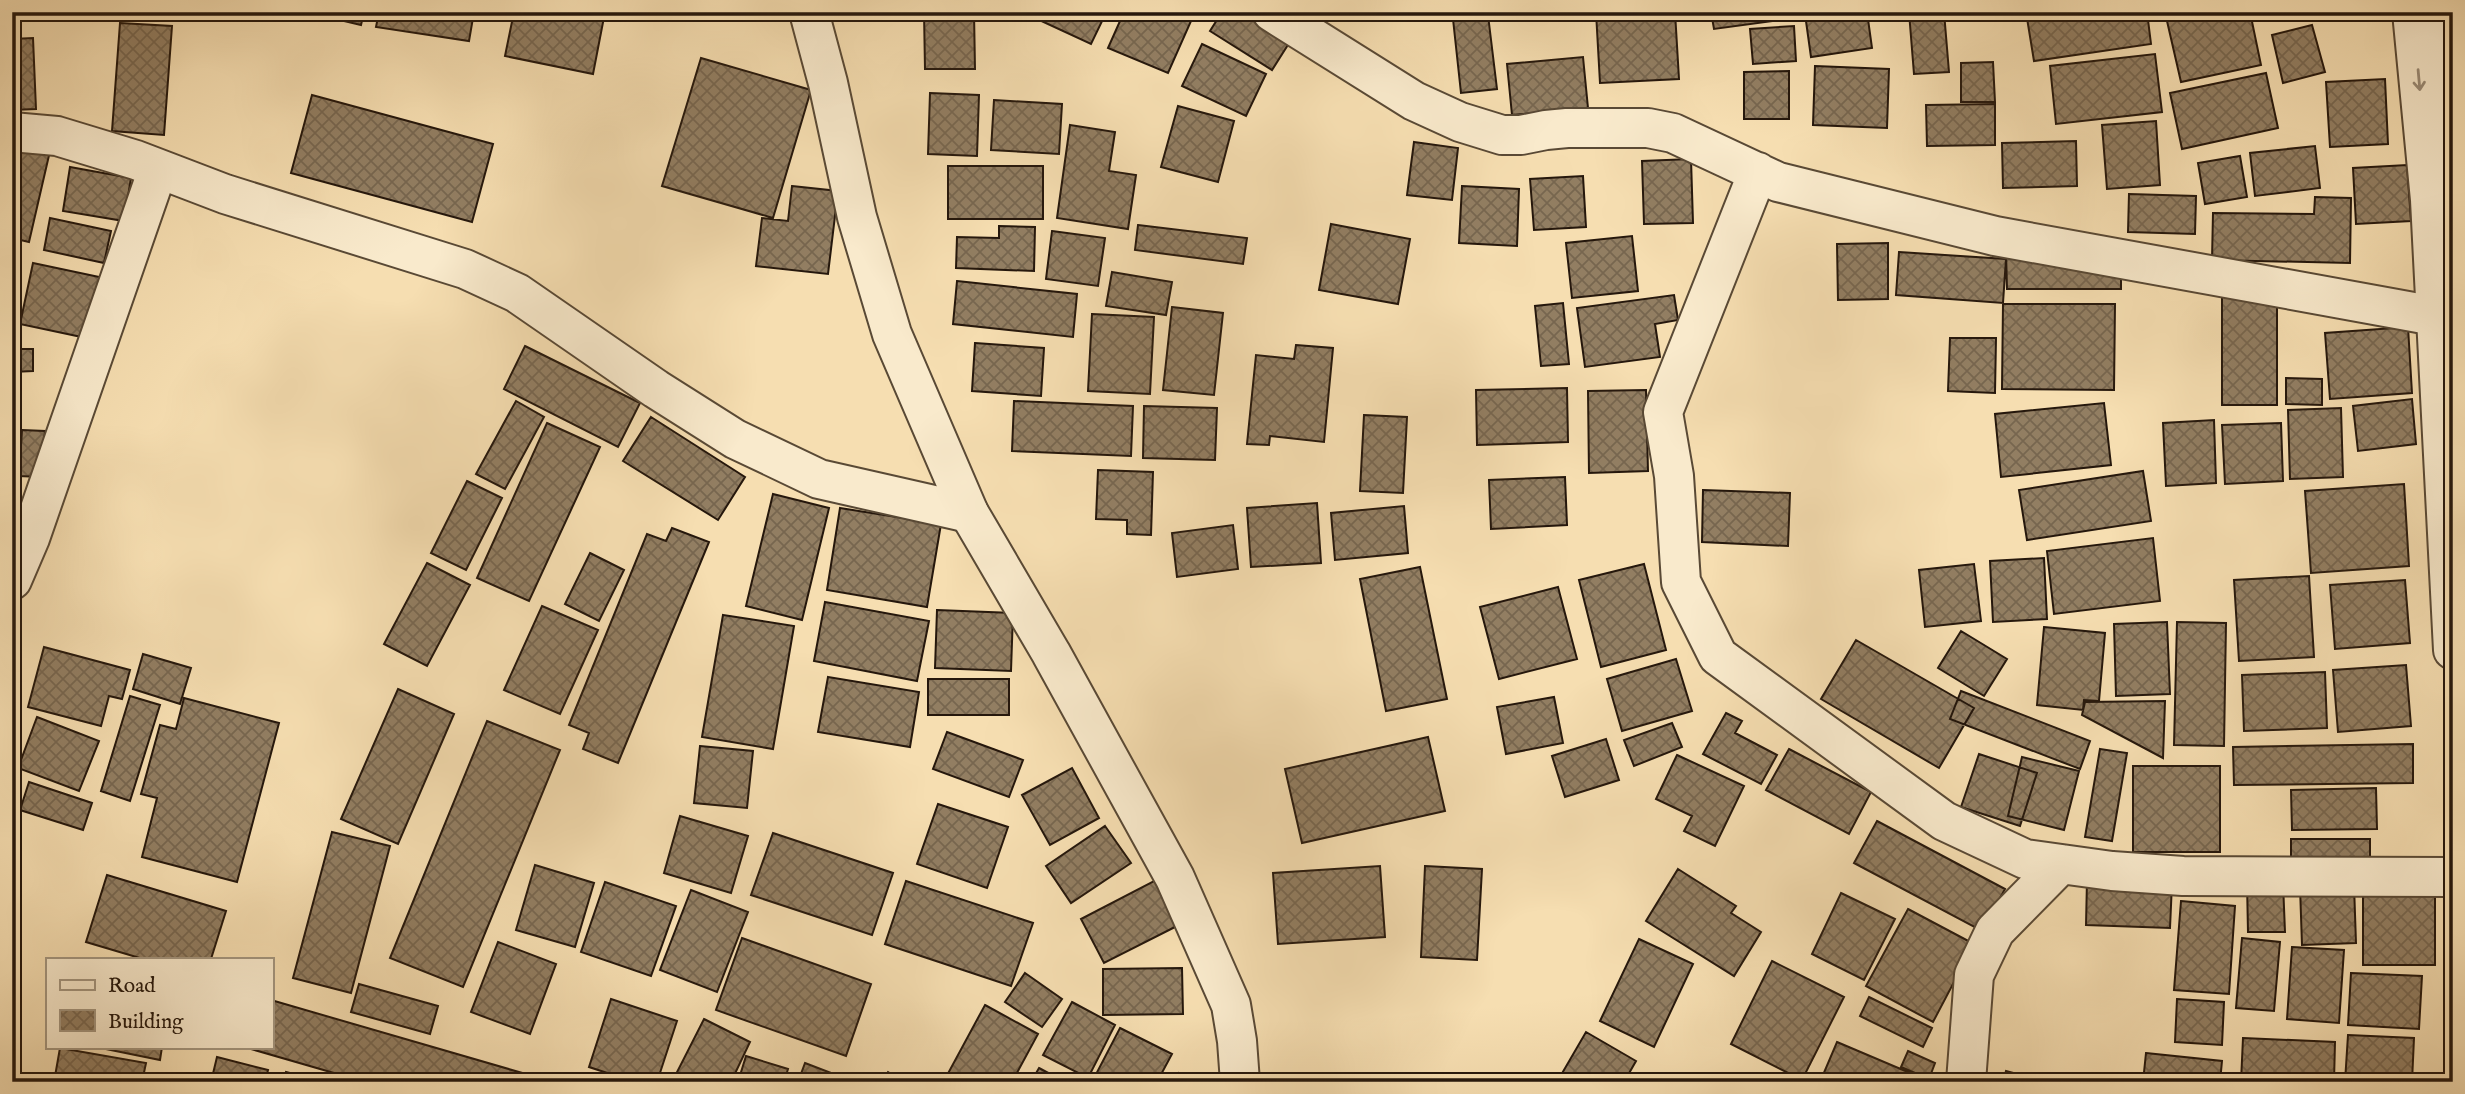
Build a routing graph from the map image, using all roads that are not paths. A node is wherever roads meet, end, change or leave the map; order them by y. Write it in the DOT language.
graph roads {
  1 [pos="809,12"];
  2 [pos="1272,12"];
  3 [pos="2412,12"];
  4 [pos="2443,12"];
  5 [pos="12,132"];
  6 [pos="2453,132"];
  7 [pos="158,169"];
  8 [pos="1758,172"];
  9 [pos="2435,316"];
  10 [pos="2448,460"];
  11 [pos="969,513"];
  12 [pos="12,580"];
  13 [pos="2453,650"];
  14 [pos="2062,864"];
  15 [pos="2453,877"];
  16 [pos="1240,1082"];
  17 [pos="1966,1082"];
  1 -- 11 [label="street"];
  2 -- 8 [label="street"];
  3 -- 9 [label="street, one-way"];
  4 -- 6 [label="street"];
  5 -- 7 [label="street"];
  7 -- 11 [label="street"];
  7 -- 12 [label="street"];
  8 -- 9 [label="street"];
  8 -- 14 [label="street"];
  9 -- 10 [label="street"];
  10 -- 13 [label="street"];
  11 -- 16 [label="street"];
  14 -- 15 [label="street"];
  14 -- 17 [label="street"];
}
